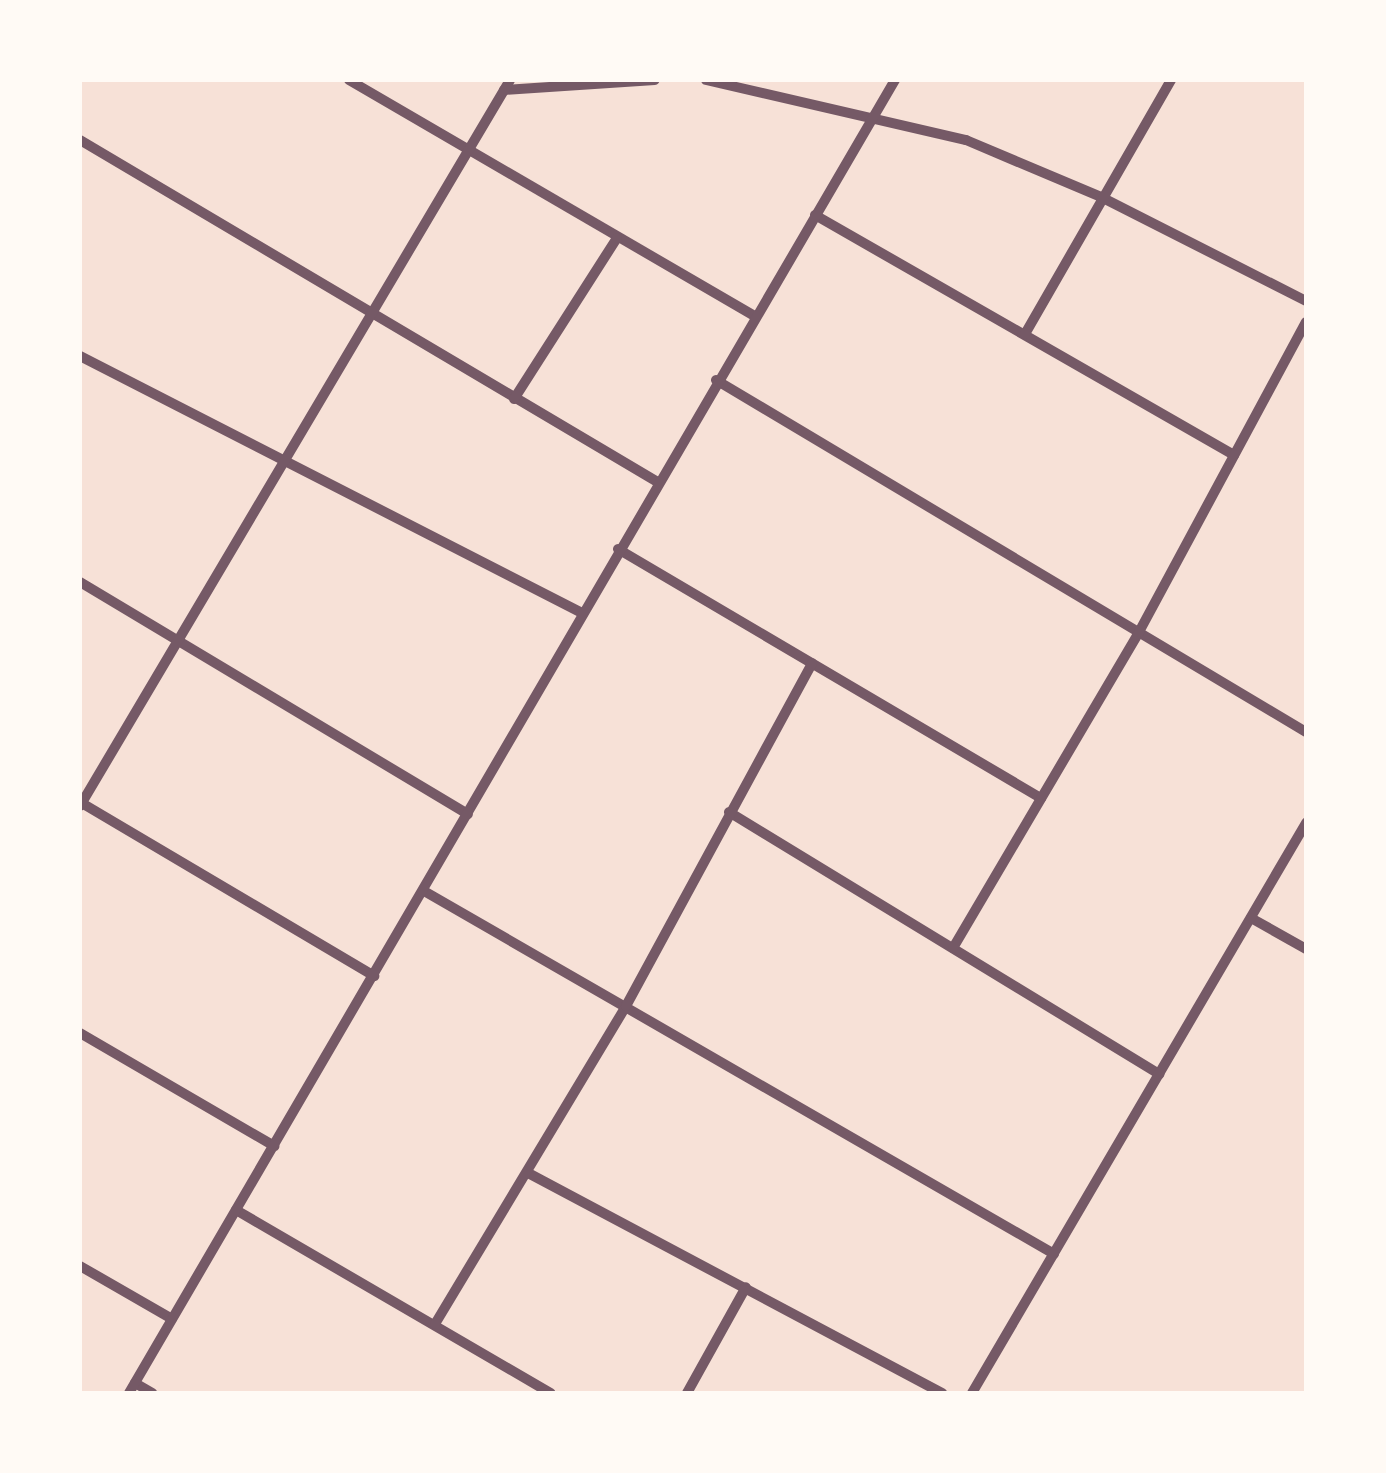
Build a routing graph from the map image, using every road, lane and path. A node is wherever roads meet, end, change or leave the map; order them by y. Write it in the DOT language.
graph roads {
  1 [pos="349,80"];
  2 [pos="655,80"];
  3 [pos="706,80"];
  4 [pos="895,80"];
  5 [pos="1172,80"];
  6 [pos="507,85"];
  7 [pos="875,114"];
  8 [pos="80,140"];
  9 [pos="467,152"];
  10 [pos="1103,198"];
  11 [pos="815,214"];
  12 [pos="617,238"];
  13 [pos="1306,301"];
  14 [pos="371,316"];
  15 [pos="754,316"];
  16 [pos="1306,322"];
  17 [pos="1026,334"];
  18 [pos="80,356"];
  19 [pos="716,380"];
  20 [pos="514,398"];
  21 [pos="1234,456"];
  22 [pos="282,465"];
  23 [pos="656,481"];
  24 [pos="618,549"];
  25 [pos="80,582"];
  26 [pos="582,613"];
  27 [pos="1138,632"];
  28 [pos="178,640"];
  29 [pos="812,663"];
  30 [pos="1306,732"];
  31 [pos="1041,798"];
  32 [pos="81,804"];
  33 [pos="729,812"];
  34 [pos="468,814"];
  35 [pos="1306,823"];
  36 [pos="424,891"];
  37 [pos="1250,918"];
  38 [pos="952,948"];
  39 [pos="1306,949"];
  40 [pos="374,976"];
  41 [pos="626,1006"];
  42 [pos="80,1033"];
  43 [pos="1158,1074"];
  44 [pos="274,1146"];
  45 [pos="530,1174"];
  46 [pos="236,1210"];
  47 [pos="1054,1254"];
  48 [pos="80,1266"];
  49 [pos="746,1287"];
  50 [pos="172,1319"];
  51 [pos="435,1324"];
  52 [pos="132,1388"];
  53 [pos="152,1393"];
  54 [pos="550,1393"];
  55 [pos="687,1393"];
  56 [pos="942,1393"];
  57 [pos="972,1393"];
  1 -- 9 [label="street"];
  2 -- 6 [label="street"];
  3 -- 7 [label="street"];
  4 -- 7 [label="street"];
  5 -- 10 [label="street"];
  6 -- 9 [label="street"];
  7 -- 10 [label="street"];
  7 -- 11 [label="street"];
  8 -- 14 [label="street"];
  9 -- 12 [label="street"];
  9 -- 14 [label="street"];
  10 -- 13 [label="street"];
  10 -- 17 [label="street"];
  11 -- 15 [label="street"];
  11 -- 17 [label="street"];
  12 -- 15 [label="street"];
  12 -- 20 [label="street"];
  14 -- 20 [label="street"];
  14 -- 22 [label="street"];
  15 -- 19 [label="street"];
  16 -- 21 [label="street"];
  17 -- 21 [label="street"];
  18 -- 22 [label="street"];
  19 -- 23 [label="street"];
  19 -- 27 [label="street"];
  20 -- 23 [label="street"];
  21 -- 27 [label="street"];
  22 -- 26 [label="street"];
  22 -- 28 [label="street"];
  23 -- 24 [label="street"];
  24 -- 26 [label="street"];
  24 -- 29 [label="street"];
  25 -- 28 [label="street"];
  26 -- 34 [label="street"];
  27 -- 30 [label="street"];
  27 -- 31 [label="street"];
  28 -- 32 [label="street"];
  28 -- 34 [label="street"];
  29 -- 31 [label="street"];
  29 -- 33 [label="street"];
  31 -- 38 [label="street"];
  32 -- 40 [label="street"];
  33 -- 38 [label="street"];
  33 -- 41 [label="street"];
  34 -- 36 [label="street"];
  35 -- 37 [label="street"];
  36 -- 40 [label="street"];
  36 -- 41 [label="street"];
  37 -- 39 [label="street"];
  37 -- 43 [label="street"];
  38 -- 43 [label="street"];
  40 -- 44 [label="street"];
  41 -- 45 [label="street"];
  41 -- 47 [label="street"];
  42 -- 44 [label="street"];
  43 -- 47 [label="street"];
  44 -- 46 [label="street"];
  45 -- 49 [label="street"];
  45 -- 51 [label="street"];
  46 -- 50 [label="street"];
  46 -- 51 [label="street"];
  47 -- 57 [label="street"];
  48 -- 50 [label="street"];
  49 -- 55 [label="street"];
  49 -- 56 [label="street"];
  50 -- 52 [label="street"];
  51 -- 54 [label="street"];
  52 -- 53 [label="street"];
}
